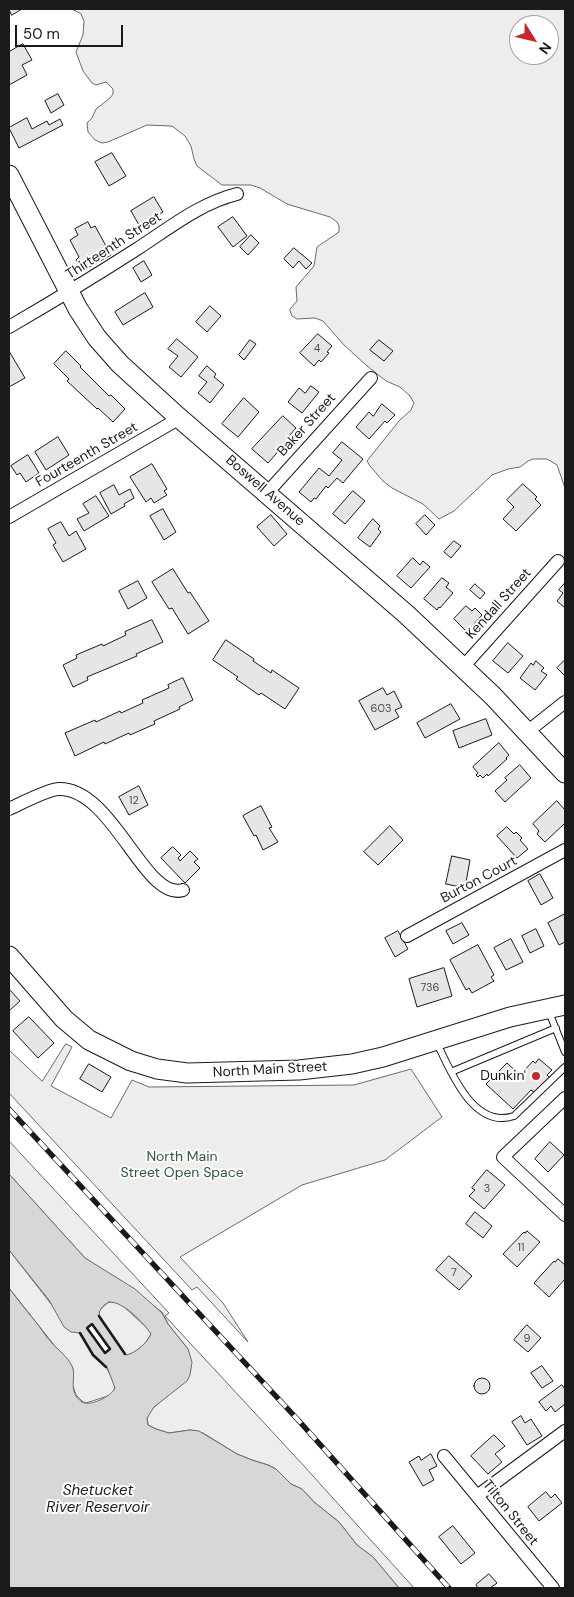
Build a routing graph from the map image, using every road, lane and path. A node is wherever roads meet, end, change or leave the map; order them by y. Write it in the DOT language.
graph roads {
  1 [pos="9,175"];
  2 [pos="238,194"];
  3 [pos="69,292"];
  4 [pos="9,327"];
  5 [pos="371,378"];
  6 [pos="180,418"];
  7 [pos="266,492"];
  8 [pos="9,517"];
  9 [pos="558,560"];
  10 [pos="463,667"];
  11 [pos="565,702"];
  12 [pos="527,732"];
  13 [pos="565,773"];
  14 [pos="9,809"];
  15 [pos="565,850"];
  16 [pos="183,890"];
  17 [pos="407,936"];
  18 [pos="9,956"];
  19 [pos="556,1006"];
  20 [pos="556,1028"];
  21 [pos="435,1040"];
  22 [pos="565,1052"];
  23 [pos="565,1067"];
  24 [pos="451,1072"];
  25 [pos="565,1098"];
  26 [pos="565,1215"];
  27 [pos="565,1431"];
  28 [pos="444,1456"];
  29 [pos="477,1496"];
  30 [pos="553,1588"];
  1 -- 3 [label="street, Boswell Avenue"];
  2 -- 3 [label="street, Thirteenth Street"];
  3 -- 4 [label="street, Thirteenth Street"];
  3 -- 6 [label="street, Boswell Avenue"];
  5 -- 7 [label="street, Baker Street"];
  6 -- 7 [label="street, Boswell Avenue"];
  6 -- 8 [label="street, Fourteenth Street"];
  7 -- 10 [label="street, Boswell Avenue"];
  9 -- 10 [label="street, Kendall Street"];
  10 -- 12 [label="street, Boswell Avenue"];
  11 -- 12 [label="street"];
  12 -- 13 [label="street, Boswell Avenue"];
  14 -- 16 [label="street"];
  15 -- 17 [label="street, Burton Court"];
  18 -- 21 [label="street, North Main Street"];
  19 -- 20 [label="lane"];
  19 -- 21 [label="street, North Main Street"];
  20 -- 22 [label="lane"];
  20 -- 24 [label="lane"];
  21 -- 24 [label="lane"];
  23 -- 24 [label="lane"];
  25 -- 26 [label="street"];
  27 -- 29 [label="street"];
  28 -- 29 [label="street, Tilton Street"];
  29 -- 30 [label="street, Tilton Street"];
}
